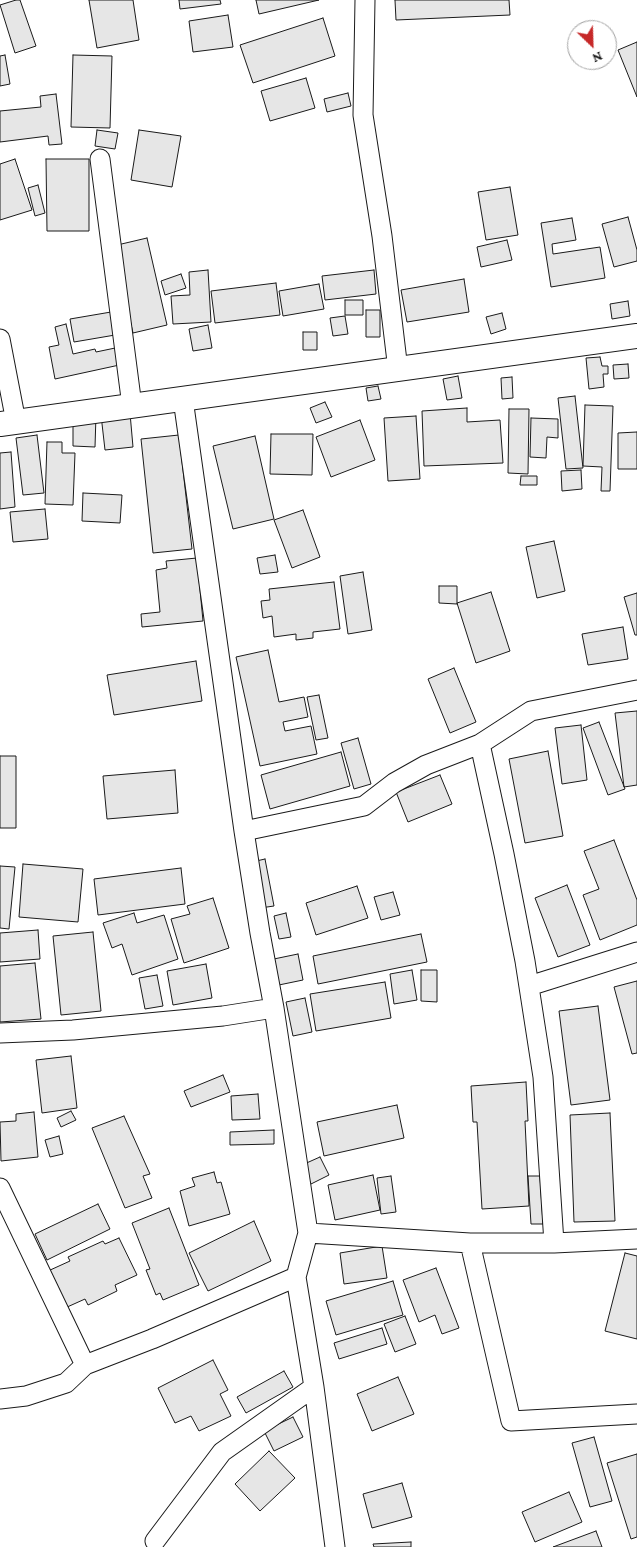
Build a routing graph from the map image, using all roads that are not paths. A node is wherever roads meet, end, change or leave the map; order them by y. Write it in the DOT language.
graph roads {
  1 [pos="365,0"];
  2 [pos="100,159"];
  3 [pos="637,336"];
  4 [pos="0,339"];
  5 [pos="398,370"];
  6 [pos="183,399"];
  7 [pos="132,406"];
  8 [pos="8,423"];
  9 [pos="637,690"];
  10 [pos="480,744"];
  11 [pos="244,831"];
  12 [pos="637,952"];
  13 [pos="529,986"];
  14 [pos="274,1008"];
  15 [pos="0,1033"];
  16 [pos="0,1188"];
  17 [pos="308,1232"];
  18 [pos="637,1239"];
  19 [pos="470,1243"];
  20 [pos="554,1243"];
  21 [pos="296,1277"];
  22 [pos="85,1365"];
  23 [pos="314,1387"];
  24 [pos="0,1399"];
  25 [pos="637,1414"];
  26 [pos="155,1541"];
  27 [pos="335,1547"];
  1 -- 5 [label="street"];
  2 -- 7 [label="street"];
  3 -- 5 [label="street"];
  4 -- 8 [label="street"];
  5 -- 6 [label="street"];
  6 -- 7 [label="street"];
  6 -- 11 [label="street"];
  7 -- 8 [label="street"];
  9 -- 10 [label="street"];
  10 -- 11 [label="street"];
  10 -- 13 [label="street"];
  11 -- 14 [label="street"];
  12 -- 13 [label="street"];
  13 -- 20 [label="street"];
  14 -- 15 [label="street"];
  14 -- 17 [label="street"];
  16 -- 22 [label="street"];
  17 -- 19 [label="street"];
  17 -- 21 [label="street"];
  18 -- 20 [label="street"];
  19 -- 20 [label="street"];
  19 -- 25 [label="street"];
  21 -- 22 [label="street"];
  21 -- 23 [label="street"];
  22 -- 24 [label="street"];
  23 -- 26 [label="street"];
  23 -- 27 [label="street"];
}
